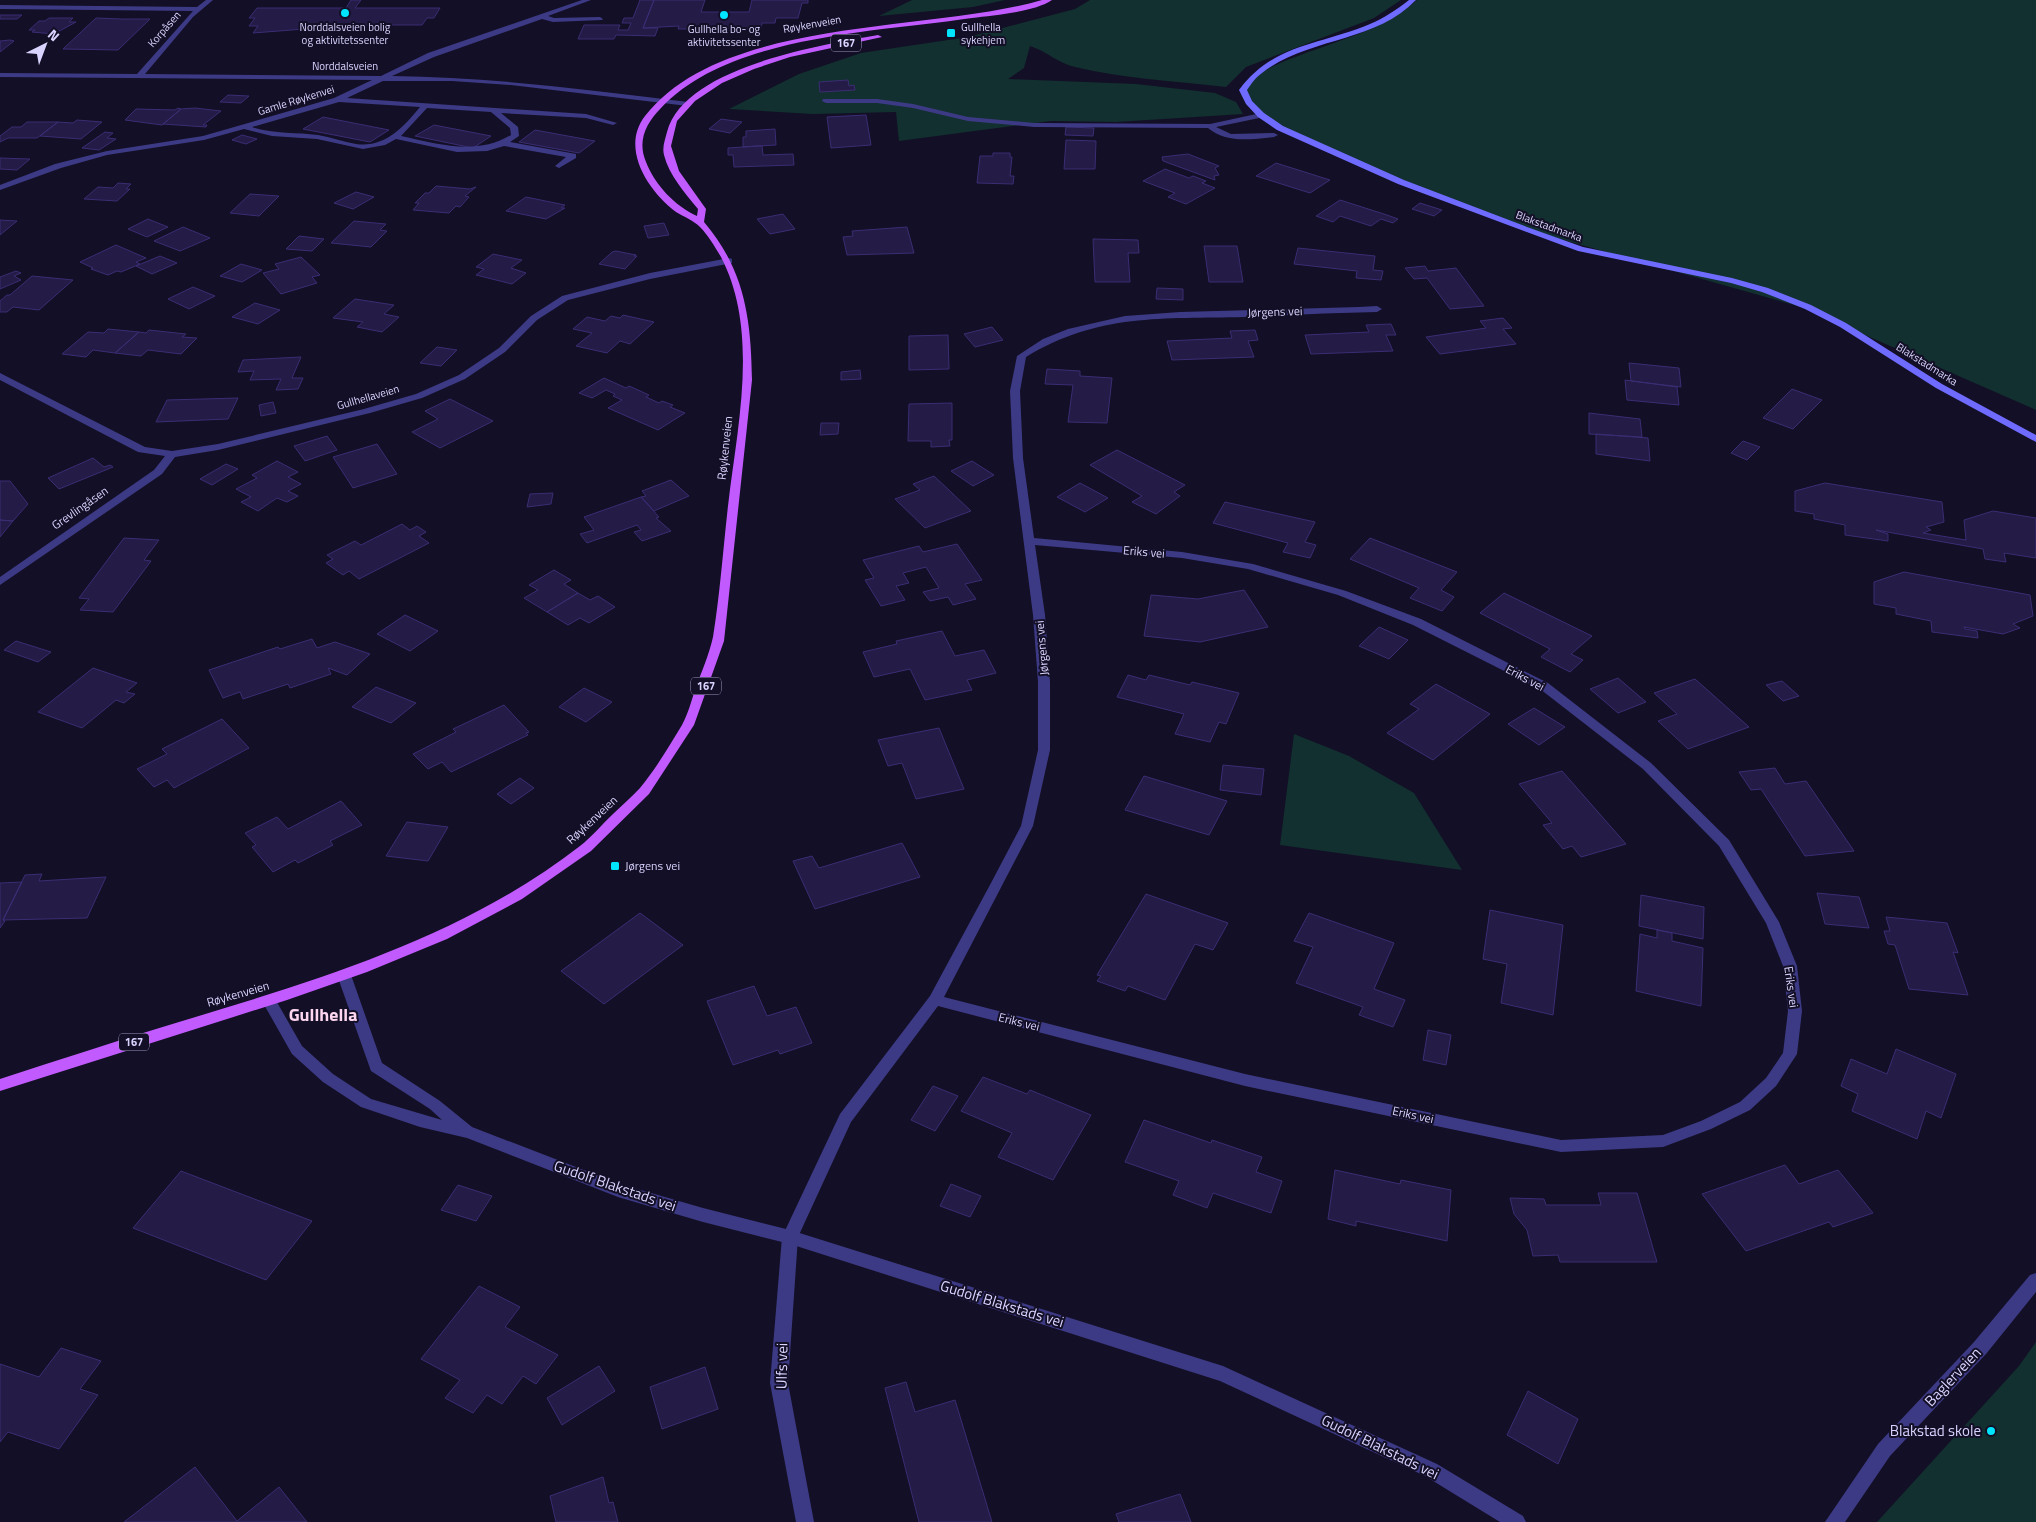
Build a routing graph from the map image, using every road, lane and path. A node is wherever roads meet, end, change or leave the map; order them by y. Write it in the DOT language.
graph roads {
  1 [pos="210,0"];
  2 [pos="587,0"];
  3 [pos="1049,0"];
  4 [pos="1412,0"];
  5 [pos="0,7"];
  6 [pos="197,9"];
  7 [pos="1015,10"];
  8 [pos="541,16"];
  9 [pos="600,19"];
  10 [pos="0,76"];
  11 [pos="139,76"];
  12 [pos="387,77"];
  13 [pos="337,100"];
  14 [pos="662,100"];
  15 [pos="826,101"];
  16 [pos="688,104"];
  17 [pos="425,106"];
  18 [pos="494,111"];
  19 [pos="1262,115"];
  20 [pos="613,123"];
  21 [pos="1210,126"];
  22 [pos="245,127"];
  23 [pos="1274,135"];
  24 [pos="396,137"];
  25 [pos="505,144"];
  26 [pos="559,166"];
  27 [pos="0,188"];
  28 [pos="700,222"];
  29 [pos="729,261"];
  30 [pos="1376,309"];
  31 [pos="0,376"];
  32 [pos="2036,439"];
  33 [pos="172,454"];
  34 [pos="1028,541"];
  35 [pos="0,582"];
  36 [pos="344,974"];
  37 [pos="935,1000"];
  38 [pos="269,1001"];
  39 [pos="0,1085"];
  40 [pos="468,1132"];
  41 [pos="790,1237"];
  42 [pos="2036,1280"];
  43 [pos="805,1522"];
  44 [pos="1517,1522"];
  45 [pos="1834,1522"];
  1 -- 6 [label="street, Korpåsen"];
  2 -- 8 [label="street, Gamle Røykenvei"];
  3 -- 7 [label="main road, Røykenveien / 167"];
  4 -- 19 [label="main road, Blakstadmarka"];
  5 -- 6 [label="street"];
  6 -- 11 [label="street, Korpåsen"];
  7 -- 14 [label="main road, Røykenveien / 167"];
  7 -- 16 [label="main road, Røykenveien / 167"];
  8 -- 9 [label="street"];
  8 -- 12 [label="street, Gamle Røykenvei"];
  10 -- 11 [label="street, Norddalsveien"];
  11 -- 12 [label="street, Norddalsveien"];
  12 -- 13 [label="street, Gamle Røykenvei"];
  12 -- 14 [label="street, Norddalsveien"];
  13 -- 17 [label="street"];
  13 -- 22 [label="street, Gamle Røykenvei"];
  14 -- 16 [label="street, Norddalsveien"];
  14 -- 28 [label="main road, Røykenveien / 167"];
  15 -- 21 [label="street"];
  16 -- 28 [label="main road, Røykenveien / 167"];
  17 -- 18 [label="street"];
  17 -- 24 [label="street"];
  18 -- 20 [label="street"];
  18 -- 25 [label="street"];
  19 -- 21 [label="street"];
  19 -- 32 [label="main road, Blakstadmarka"];
  21 -- 23 [label="street"];
  22 -- 24 [label="street"];
  22 -- 27 [label="street, Gamle Røykenvei"];
  24 -- 25 [label="street"];
  25 -- 26 [label="street"];
  28 -- 29 [label="main road, Røykenveien / 167"];
  29 -- 33 [label="street, Gullhellaveien"];
  29 -- 36 [label="main road, Røykenveien / 167"];
  30 -- 34 [label="street, Jørgens vei"];
  31 -- 33 [label="street, Gullhellaveien"];
  33 -- 35 [label="street, Grevlingåsen"];
  34 -- 37 [label="street, Jørgens vei"];
  34 -- 37 [label="street, Eriks vei"];
  36 -- 38 [label="main road, Røykenveien / 167"];
  36 -- 40 [label="street, Gudolf Blakstads vei"];
  37 -- 41 [label="street, Jørgens vei"];
  38 -- 39 [label="main road, Røykenveien / 167"];
  38 -- 40 [label="street, Gudolf Blakstads vei"];
  40 -- 41 [label="street, Gudolf Blakstads vei"];
  41 -- 43 [label="street, Ulfs vei"];
  41 -- 44 [label="street, Gudolf Blakstads vei"];
  42 -- 45 [label="street, Baglerveien"];
}
